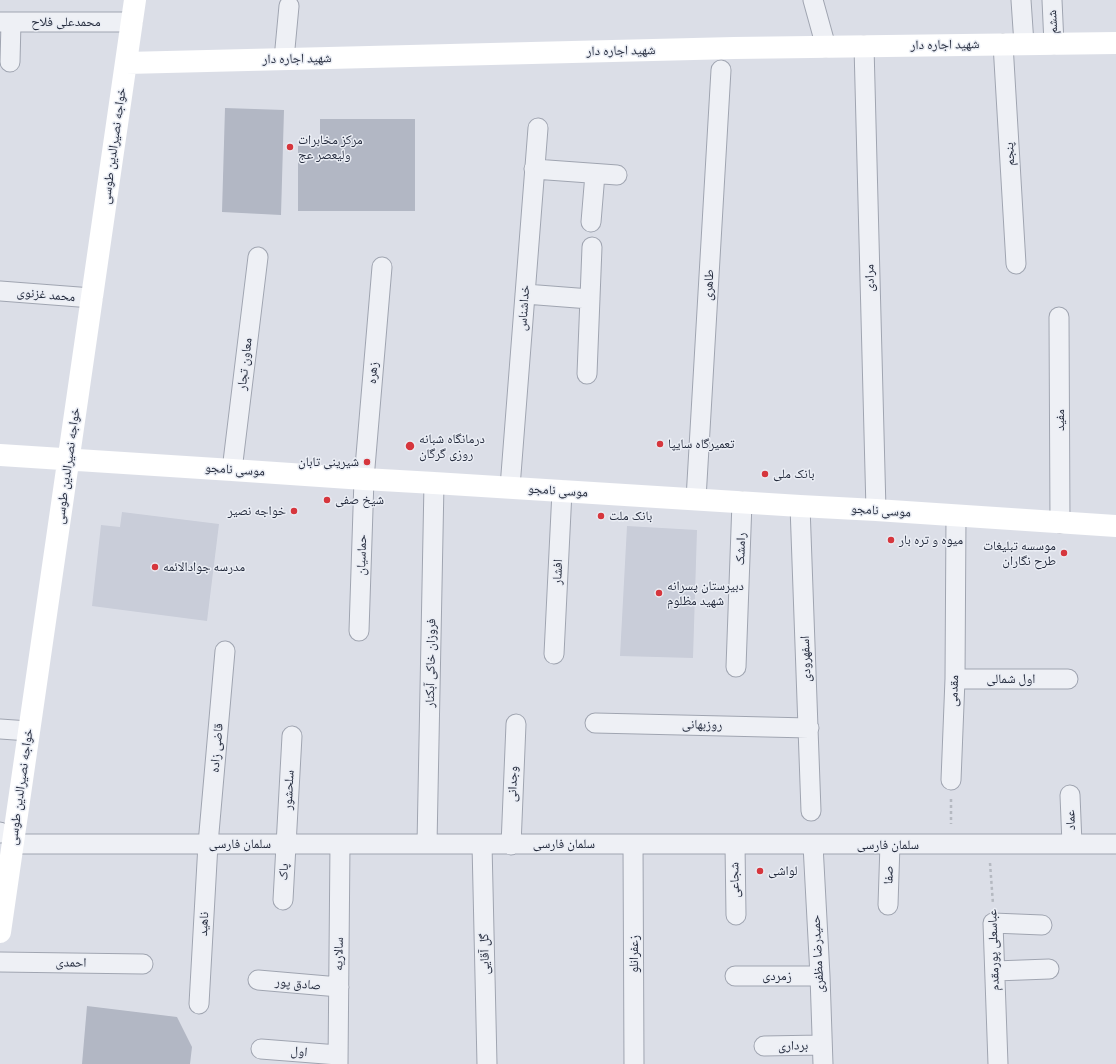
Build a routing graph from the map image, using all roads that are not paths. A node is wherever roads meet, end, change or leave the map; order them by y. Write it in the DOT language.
graph roads {
  1 [pos="135,0"];
  2 [pos="813,0"];
  3 [pos="1021,0"];
  4 [pos="1052,0"];
  5 [pos="289,6"];
  6 [pos="6,22"];
  7 [pos="132,22"];
  8 [pos="1116,43"];
  9 [pos="1014,44"];
  10 [pos="1054,44"];
  11 [pos="864,46"];
  12 [pos="826,47"];
  13 [pos="284,59"];
  14 [pos="10,62"];
  15 [pos="126,63"];
  16 [pos="721,70"];
  17 [pos="538,128"];
  18 [pos="534,170"];
  19 [pos="595,174"];
  20 [pos="618,175"];
  21 [pos="591,222"];
  22 [pos="592,247"];
  23 [pos="258,257"];
  24 [pos="1016,264"];
  25 [pos="382,267"];
  26 [pos="0,291"];
  27 [pos="525,294"];
  28 [pos="92,298"];
  29 [pos="590,299"];
  30 [pos="1059,317"];
  31 [pos="587,374"];
  32 [pos="0,455"];
  33 [pos="69,459"];
  34 [pos="232,470"];
  35 [pos="364,480"];
  36 [pos="434,483"];
  37 [pos="510,487"];
  38 [pos="562,491"];
  39 [pos="696,499"];
  40 [pos="742,502"];
  41 [pos="800,506"];
  42 [pos="876,510"];
  43 [pos="956,516"];
  44 [pos="1060,523"];
  45 [pos="1116,526"];
  46 [pos="359,631"];
  47 [pos="225,651"];
  48 [pos="554,654"];
  49 [pos="736,667"];
  50 [pos="955,678"];
  51 [pos="1068,679"];
  52 [pos="595,723"];
  53 [pos="516,724"];
  54 [pos="809,728"];
  55 [pos="0,729"];
  56 [pos="29,731"];
  57 [pos="292,736"];
  58 [pos="951,780"];
  59 [pos="1070,795"];
  60 [pos="811,811"];
  61 [pos="5,836"];
  62 [pos="208,844"];
  63 [pos="286,844"];
  64 [pos="340,844"];
  65 [pos="427,844"];
  66 [pos="482,844"];
  67 [pos="511,844"];
  68 [pos="633,844"];
  69 [pos="735,844"];
  70 [pos="890,844"];
  71 [pos="1072,844"];
  72 [pos="1116,844"];
  73 [pos="812,845"];
  74 [pos="283,900"];
  75 [pos="888,905"];
  76 [pos="736,915"];
  77 [pos="1042,925"];
  78 [pos="0,932"];
  79 [pos="0,962"];
  80 [pos="143,964"];
  81 [pos="1049,969"];
  82 [pos="995,971"];
  83 [pos="735,976"];
  84 [pos="820,976"];
  85 [pos="258,980"];
  86 [pos="338,987"];
  87 [pos="199,1004"];
  88 [pos="821,1045"];
  89 [pos="764,1046"];
  90 [pos="261,1049"];
  91 [pos="338,1059"];
  92 [pos="487,1064"];
  93 [pos="634,1064"];
  94 [pos="823,1064"];
  95 [pos="998,1064"];
  1 -- 7 [label="main road, خواجه نصیرالدین طوسی"];
  2 -- 12 [label="street"];
  3 -- 9 [label="street, پنجم"];
  4 -- 10 [label="street, ششم"];
  5 -- 13 [label="street"];
  6 -- 7 [label="street, محمدعلی فلاح"];
  6 -- 14 [label="street"];
  7 -- 15 [label="main road, خواجه نصیرالدین طوسی"];
  8 -- 10 [label="main road, شهید اجاره دار"];
  9 -- 10 [label="main road, شهید اجاره دار"];
  9 -- 11 [label="main road, شهید اجاره دار"];
  9 -- 24 [label="street, پنجم"];
  11 -- 12 [label="main road, شهید اجاره دار"];
  11 -- 42 [label="street, مرادی"];
  12 -- 13 [label="main road, شهید اجاره دار"];
  13 -- 15 [label="main road, شهید اجاره دار"];
  15 -- 28 [label="main road, خواجه نصیرالدین طوسی"];
  16 -- 39 [label="street, طاهری"];
  17 -- 18 [label="street, خداشناس"];
  18 -- 19 [label="street"];
  18 -- 27 [label="street, خداشناس"];
  19 -- 20 [label="street"];
  19 -- 21 [label="street"];
  22 -- 29 [label="street"];
  23 -- 34 [label="street, معاون تجار"];
  25 -- 35 [label="street, زهره"];
  26 -- 28 [label="street, محمد غزنوی"];
  27 -- 29 [label="street"];
  27 -- 37 [label="street, خداشناس"];
  28 -- 33 [label="main road, خواجه نصیرالدین طوسی"];
  29 -- 31 [label="street"];
  30 -- 44 [label="street, مفید"];
  32 -- 33 [label="main road, موسی نامجو"];
  33 -- 34 [label="main road, موسی نامجو"];
  33 -- 56 [label="main road, خواجه نصیرالدین طوسی"];
  34 -- 35 [label="main road, موسی نامجو"];
  35 -- 36 [label="main road, موسی نامجو"];
  35 -- 46 [label="street, حماسیان"];
  36 -- 37 [label="main road, موسی نامجو"];
  36 -- 65 [label="street, فروزان خاکی آبکنار"];
  37 -- 38 [label="main road, موسی نامجو"];
  38 -- 39 [label="main road, موسی نامجو"];
  38 -- 48 [label="street, افشار"];
  39 -- 40 [label="main road, موسی نامجو"];
  40 -- 41 [label="main road, موسی نامجو"];
  40 -- 49 [label="street, رامشک"];
  41 -- 42 [label="main road, موسی نامجو"];
  41 -- 54 [label="street, اسفهرودی"];
  42 -- 43 [label="main road, موسی نامجو"];
  43 -- 44 [label="main road, موسی نامجو"];
  43 -- 50 [label="street, مقدمی"];
  44 -- 45 [label="main road, موسی نامجو"];
  47 -- 62 [label="street, قاضی زاده"];
  50 -- 51 [label="street, اول شمالی"];
  50 -- 58 [label="street, مقدمی"];
  52 -- 54 [label="street, روزبهانی"];
  53 -- 67 [label="street, وجدانی"];
  54 -- 60 [label="street, اسفهرودی"];
  55 -- 56 [label="street"];
  56 -- 61 [label="main road, خواجه نصیرالدین طوسی"];
  57 -- 63 [label="street, سلحشور"];
  59 -- 71 [label="street, عماد"];
  61 -- 62 [label="street, سلمان فارسی"];
  61 -- 78 [label="main road, خواجه نصیرالدین طوسی"];
  62 -- 63 [label="street, سلمان فارسی"];
  62 -- 87 [label="street, ناهید"];
  63 -- 64 [label="street, سلمان فارسی"];
  63 -- 74 [label="street, پاک"];
  64 -- 65 [label="street, سلمان فارسی"];
  64 -- 86 [label="street, سالاریه"];
  65 -- 66 [label="street, سلمان فارسی"];
  66 -- 67 [label="street, سلمان فارسی"];
  66 -- 92 [label="street, گل آقایی"];
  67 -- 68 [label="street, سلمان فارسی"];
  68 -- 69 [label="street, سلمان فارسی"];
  68 -- 93 [label="street, زعفرانلو"];
  69 -- 73 [label="street, سلمان فارسی"];
  69 -- 76 [label="street, شجاعی"];
  70 -- 71 [label="street, سلمان فارسی"];
  70 -- 73 [label="street, سلمان فارسی"];
  70 -- 75 [label="street, صفا"];
  71 -- 72 [label="street, سلمان فارسی"];
  73 -- 84 [label="street, حمیدرضا مظفری"];
  77 -- 82 [label="street, عباسعلی پورمقدم"];
  79 -- 80 [label="street, احمدی"];
  81 -- 82 [label="street"];
  82 -- 95 [label="street, عباسعلی پورمقدم"];
  83 -- 84 [label="street, زمردی"];
  84 -- 88 [label="street, حمیدرضا مظفری"];
  85 -- 86 [label="street, صادق پور"];
  86 -- 91 [label="street, سالاریه"];
  88 -- 89 [label="street, برداری"];
  88 -- 94 [label="street, حمیدرضا مظفری"];
  90 -- 91 [label="street, اول"];
}
